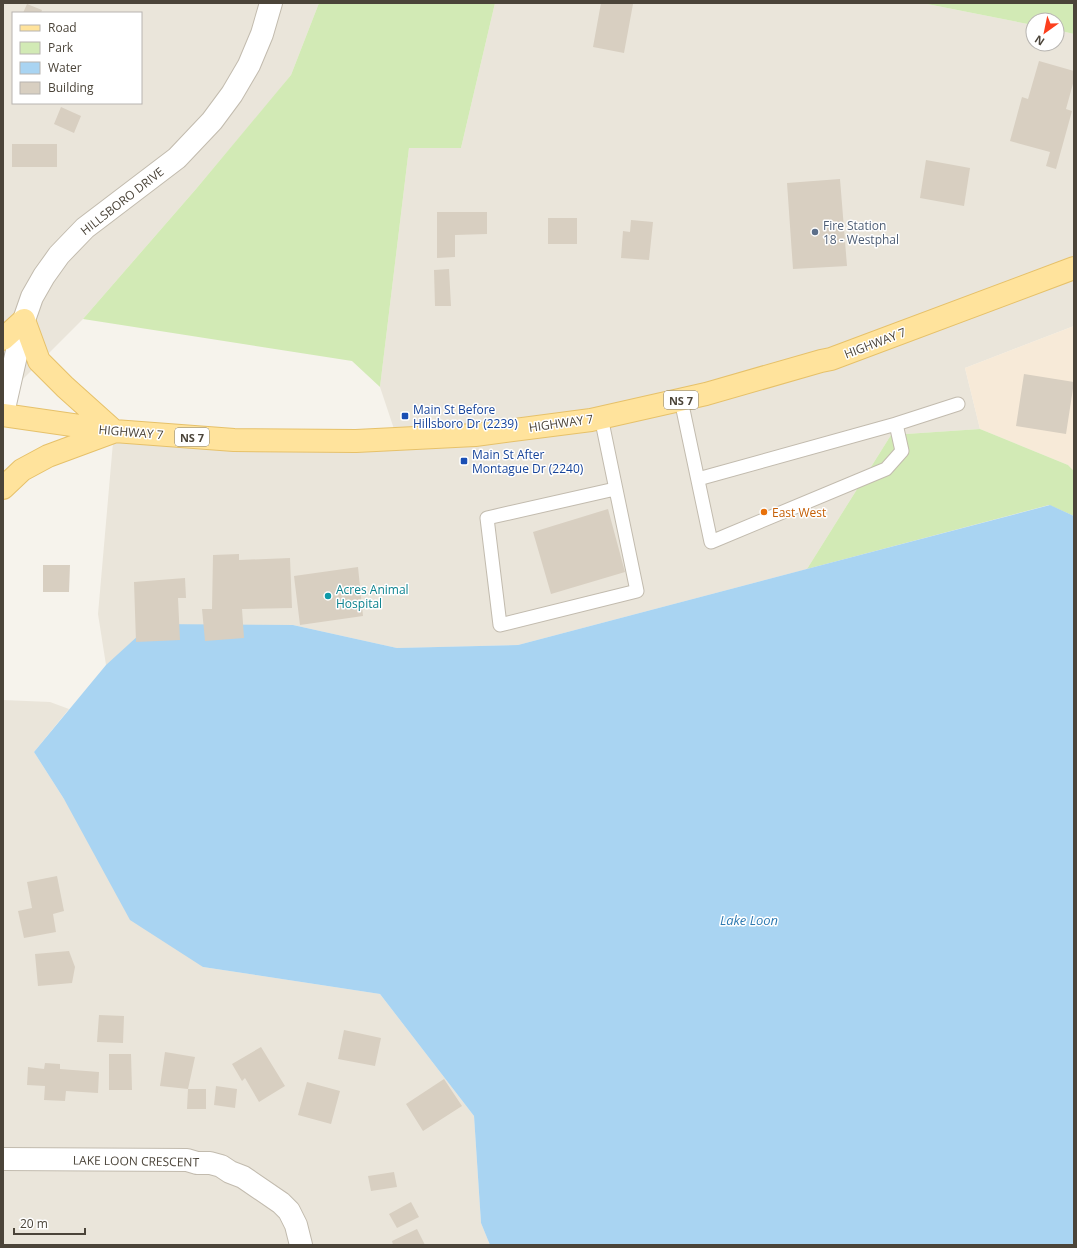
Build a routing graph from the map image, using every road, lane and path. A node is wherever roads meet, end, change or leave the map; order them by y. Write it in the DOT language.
graph roads {
  1 [pos="271,3"];
  2 [pos="1074,268"];
  3 [pos="24,320"];
  4 [pos="3,339"];
  5 [pos="682,400"];
  6 [pos="958,404"];
  7 [pos="3,414"];
  8 [pos="602,417"];
  9 [pos="896,424"];
  10 [pos="114,431"];
  11 [pos="698,479"];
  12 [pos="3,488"];
  13 [pos="615,489"];
  14 [pos="3,1159"];
  15 [pos="301,1245"];
  1 -- 3 [label="street, HILLSBORO DRIVE"];
  2 -- 5 [label="main road, HIGHWAY 7 / NS 7"];
  3 -- 4 [label="main road"];
  3 -- 7 [label="street, HILLSBORO DRIVE"];
  3 -- 10 [label="main road"];
  5 -- 8 [label="main road, HIGHWAY 7 / NS 7"];
  5 -- 11 [label="lane"];
  6 -- 9 [label="lane"];
  7 -- 10 [label="main road, HIGHWAY 7 / NS 7"];
  8 -- 10 [label="main road, HIGHWAY 7 / NS 7"];
  8 -- 13 [label="lane"];
  9 -- 11 [label="lane"];
  9 -- 11 [label="lane"];
  10 -- 12 [label="main road"];
  13 -- 13 [label="lane"];
  14 -- 15 [label="street, LAKE LOON CRESCENT"];
}
